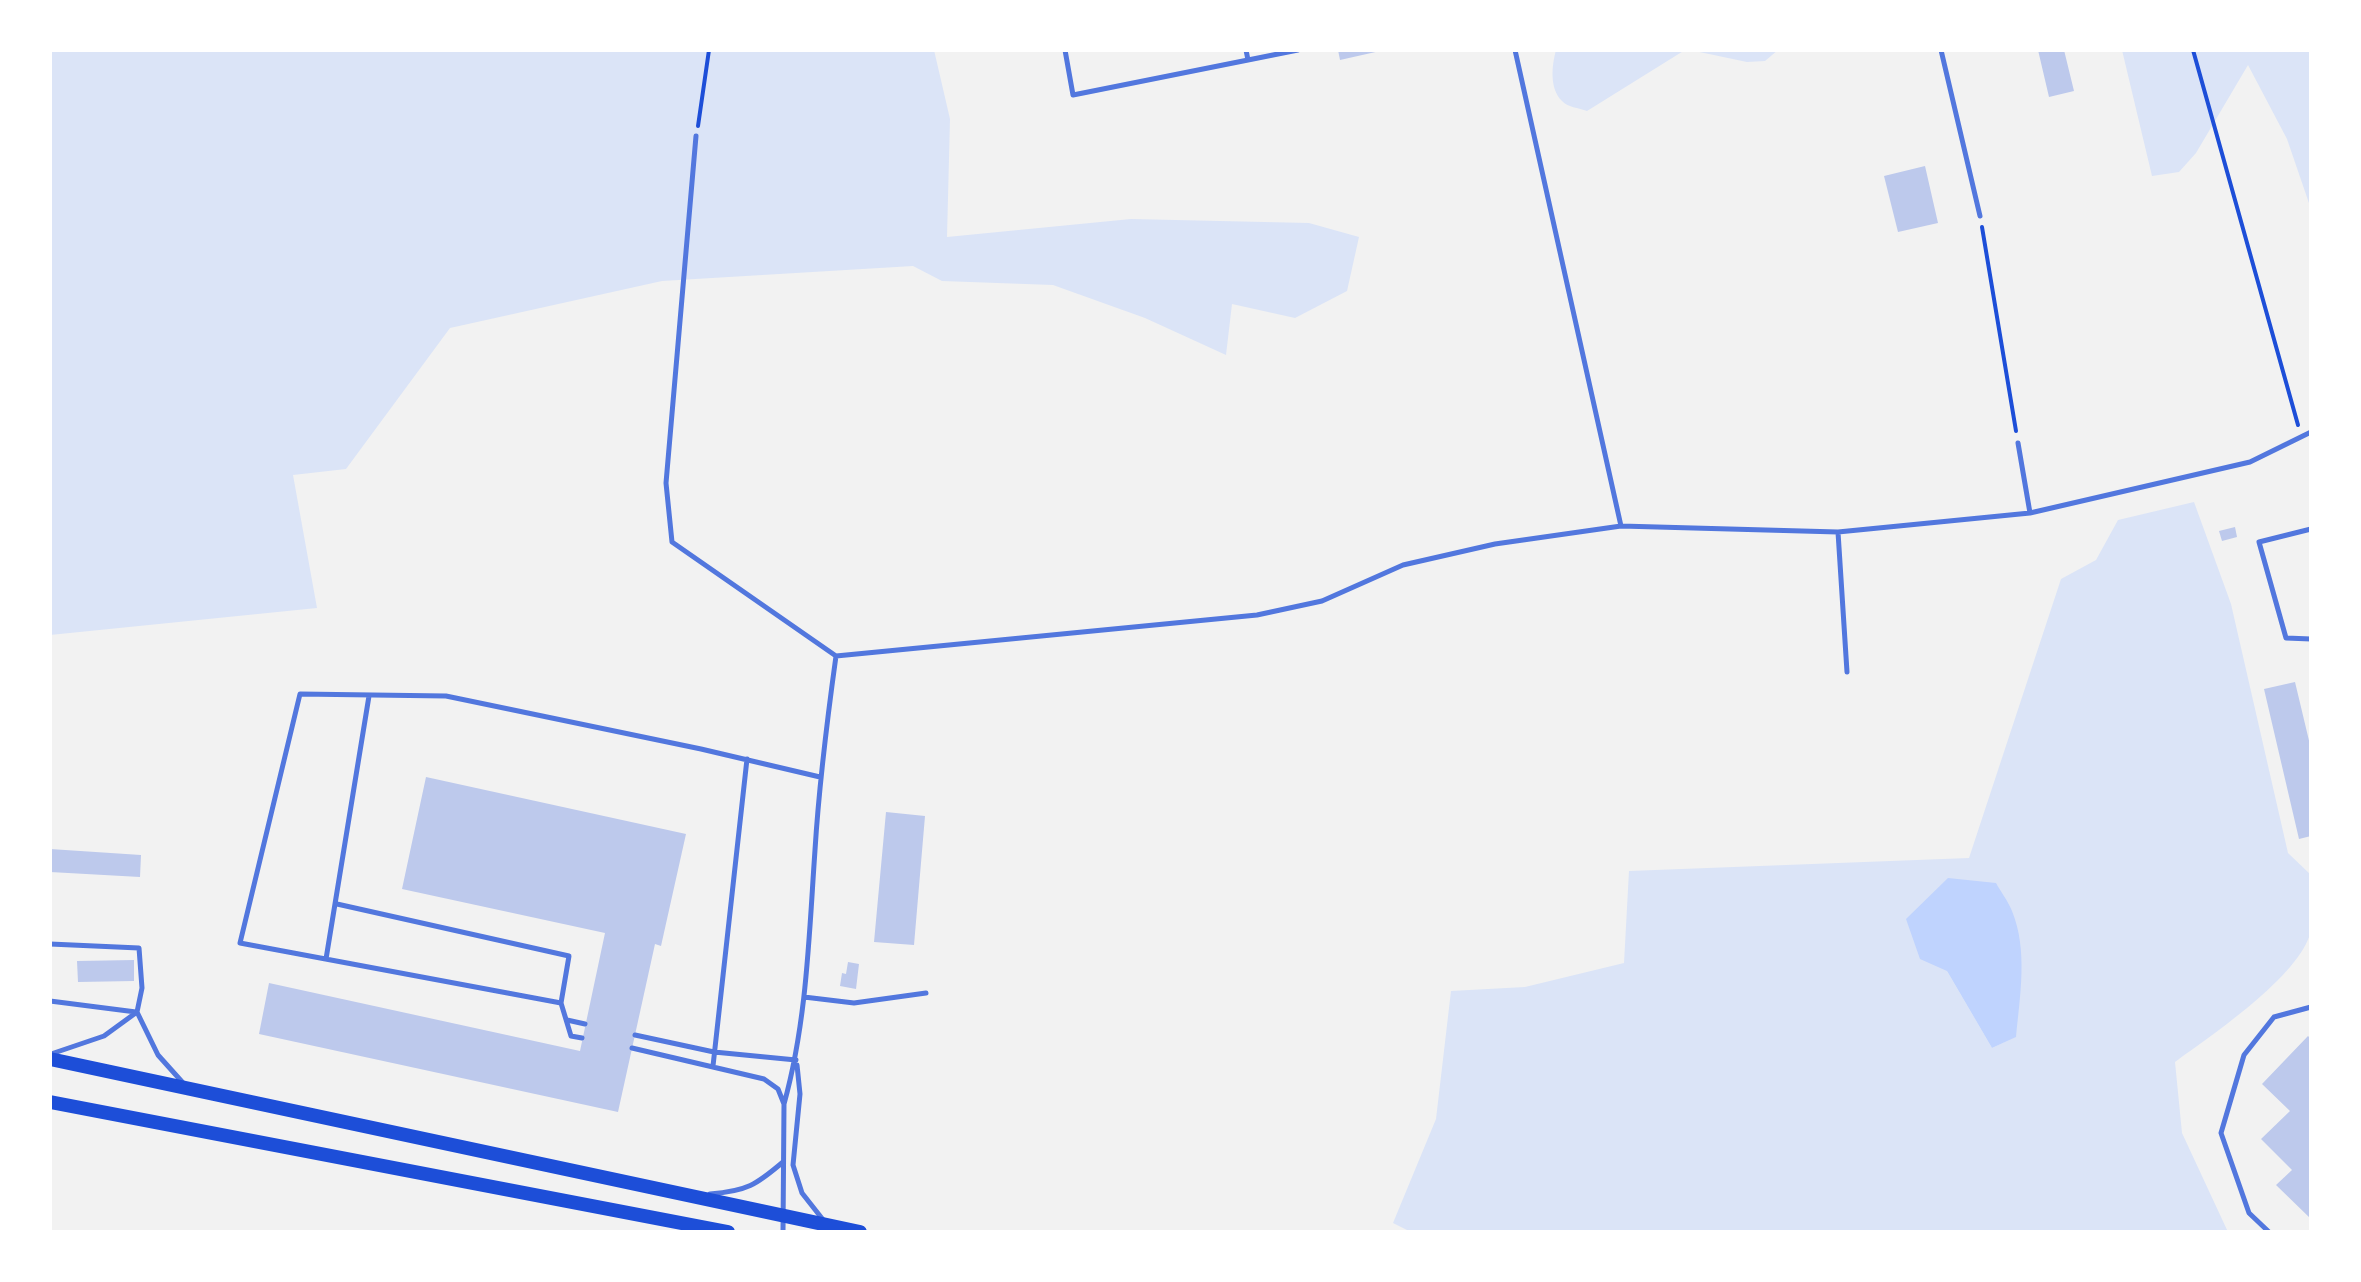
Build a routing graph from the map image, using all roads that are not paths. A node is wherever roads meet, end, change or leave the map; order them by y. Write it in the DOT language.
graph roads {
  1 [pos="1065,50"];
  2 [pos="1246,50"];
  3 [pos="1298,50"];
  4 [pos="1515,50"];
  5 [pos="1941,50"];
  6 [pos="1248,60"];
  7 [pos="696,136"];
  8 [pos="1980,216"];
  9 [pos="2311,432"];
  10 [pos="2018,443"];
  11 [pos="2030,513"];
  12 [pos="1621,526"];
  13 [pos="2311,529"];
  14 [pos="1838,532"];
  15 [pos="2311,639"];
  16 [pos="836,656"];
  17 [pos="1847,672"];
  18 [pos="369,696"];
  19 [pos="747,759"];
  20 [pos="820,777"];
  21 [pos="337,904"];
  22 [pos="50,944"];
  23 [pos="326,959"];
  24 [pos="926,993"];
  25 [pos="804,997"];
  26 [pos="50,1001"];
  27 [pos="561,1003"];
  28 [pos="2311,1007"];
  29 [pos="137,1012"];
  30 [pos="566,1020"];
  31 [pos="585,1024"];
  32 [pos="635,1035"];
  33 [pos="582,1038"];
  34 [pos="632,1048"];
  35 [pos="714,1052"];
  36 [pos="50,1057"];
  37 [pos="796,1060"];
  38 [pos="713,1066"];
  39 [pos="188,1089"];
  40 [pos="50,1102"];
  41 [pos="784,1104"];
  42 [pos="784,1162"];
  43 [pos="689,1195"];
  44 [pos="783,1216"];
  45 [pos="827,1224"];
  46 [pos="728,1232"];
  47 [pos="783,1232"];
  48 [pos="860,1232"];
  49 [pos="2269,1232"];
  1 -- 6 [label="lane"];
  2 -- 6 [label="lane"];
  3 -- 6 [label="lane"];
  4 -- 12 [label="lane"];
  5 -- 8 [label="lane"];
  7 -- 16 [label="lane"];
  9 -- 11 [label="lane"];
  10 -- 11 [label="lane"];
  11 -- 14 [label="lane"];
  12 -- 14 [label="lane"];
  12 -- 16 [label="lane"];
  13 -- 15 [label="lane"];
  14 -- 17 [label="lane"];
  16 -- 20 [label="lane"];
  18 -- 19 [label="lane"];
  18 -- 21 [label="lane"];
  18 -- 23 [label="lane"];
  19 -- 20 [label="lane"];
  19 -- 35 [label="lane"];
  20 -- 25 [label="lane"];
  21 -- 23 [label="lane"];
  21 -- 27 [label="lane"];
  22 -- 29 [label="lane"];
  23 -- 27 [label="lane"];
  24 -- 25 [label="lane"];
  25 -- 37 [label="lane"];
  26 -- 29 [label="lane"];
  27 -- 30 [label="lane"];
  28 -- 49 [label="lane"];
  29 -- 36 [label="lane"];
  29 -- 39 [label="lane"];
  30 -- 31 [label="lane"];
  30 -- 33 [label="lane"];
  32 -- 35 [label="lane"];
  34 -- 38 [label="lane"];
  35 -- 37 [label="lane"];
  35 -- 38 [label="lane"];
  36 -- 39 [label="main road"];
  37 -- 41 [label="lane"];
  37 -- 45 [label="lane"];
  38 -- 41 [label="lane"];
  39 -- 43 [label="main road"];
  40 -- 46 [label="main road"];
  41 -- 42 [label="lane"];
  42 -- 43 [label="lane"];
  42 -- 44 [label="lane"];
  43 -- 44 [label="main road"];
  44 -- 45 [label="main road"];
  44 -- 47 [label="lane"];
  45 -- 48 [label="main road"];
}
